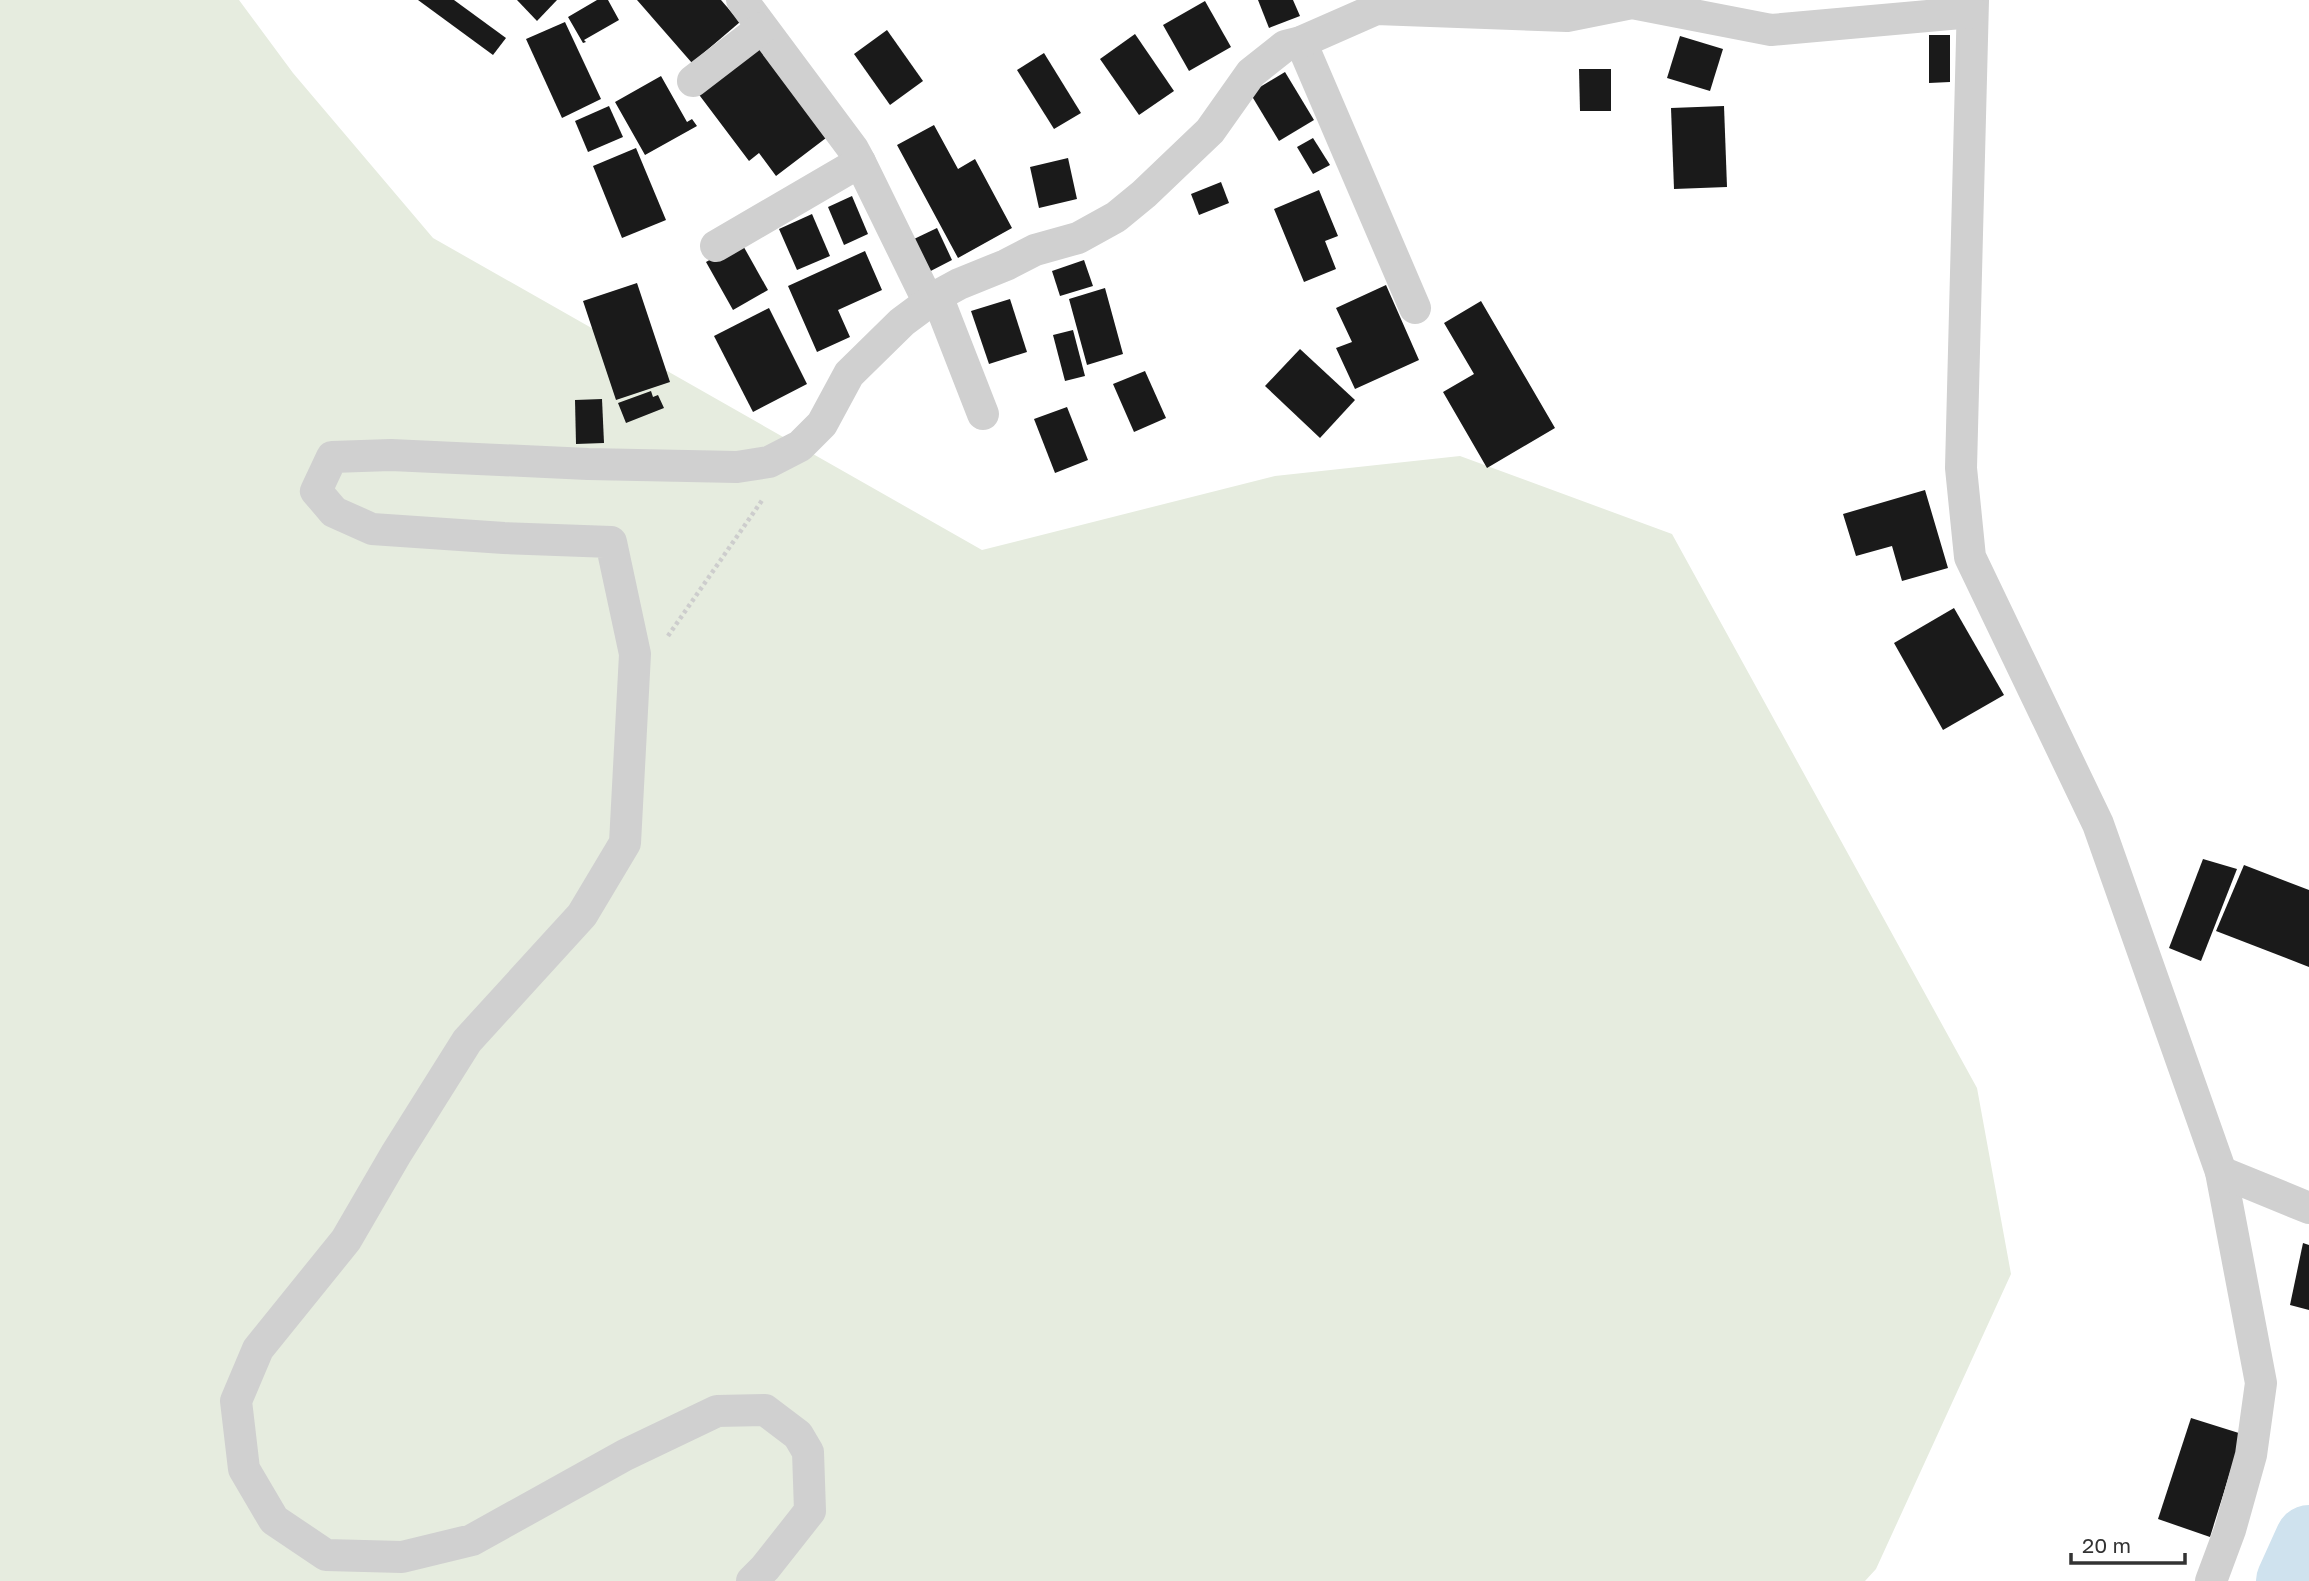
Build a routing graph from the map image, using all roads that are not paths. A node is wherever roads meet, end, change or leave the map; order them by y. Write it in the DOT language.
graph roads {
  1 [pos="742,0"];
  2 [pos="1631,2"];
  3 [pos="1374,4"];
  4 [pos="1973,6"];
  5 [pos="762,28"];
  6 [pos="1301,42"];
  7 [pos="693,81"];
  8 [pos="860,162"];
  9 [pos="716,246"];
  10 [pos="933,300"];
  11 [pos="1415,308"];
  12 [pos="983,414"];
  13 [pos="2221,1172"];
  14 [pos="2309,1208"];
  15 [pos="752,1581"];
  16 [pos="2211,1581"];
  1 -- 5 [label="street"];
  2 -- 3 [label="street"];
  2 -- 4 [label="street"];
  3 -- 6 [label="street"];
  4 -- 13 [label="street"];
  5 -- 7 [label="street"];
  5 -- 8 [label="street"];
  6 -- 10 [label="street"];
  6 -- 11 [label="street"];
  8 -- 9 [label="street"];
  8 -- 10 [label="street"];
  10 -- 12 [label="street"];
  10 -- 15 [label="street"];
  13 -- 14 [label="street"];
  13 -- 16 [label="street"];
}
